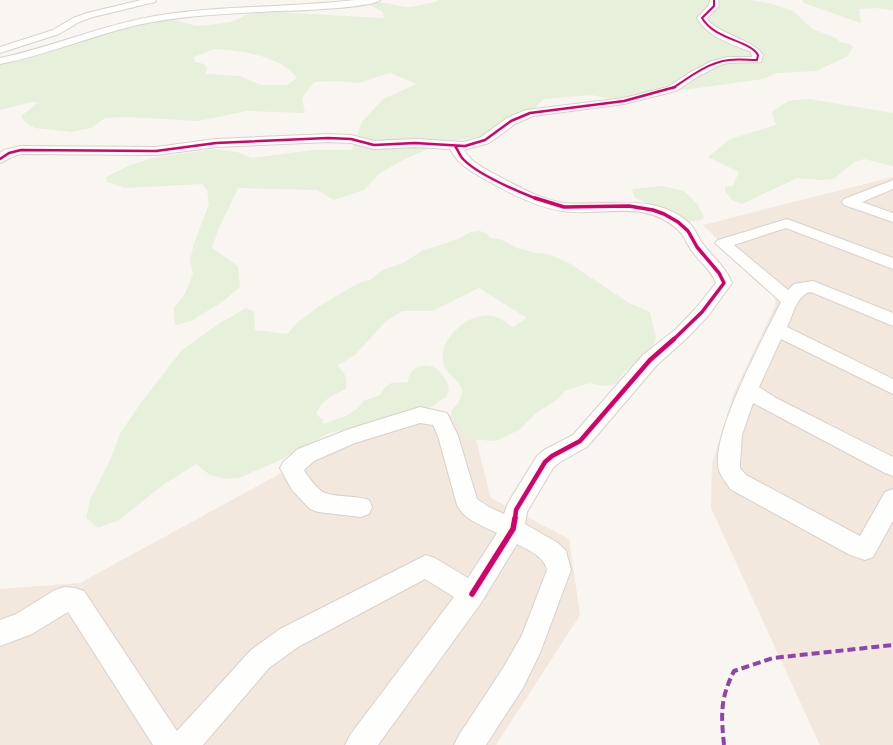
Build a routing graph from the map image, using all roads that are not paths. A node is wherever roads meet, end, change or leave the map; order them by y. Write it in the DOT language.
graph roads {
  1 [pos="152,0"];
  2 [pos="376,0"];
  3 [pos="714,0"];
  4 [pos="0,50"];
  5 [pos="0,61"];
  6 [pos="455,146"];
  7 [pos="0,159"];
  8 [pos="893,184"];
  9 [pos="893,218"];
  10 [pos="893,264"];
  11 [pos="790,301"];
  12 [pos="893,320"];
  13 [pos="777,329"];
  14 [pos="893,387"];
  15 [pos="748,390"];
  16 [pos="893,467"];
  17 [pos="893,500"];
  18 [pos="361,507"];
  19 [pos="513,530"];
  20 [pos="472,594"];
  21 [pos="0,633"];
  22 [pos="170,745"];
  23 [pos="184,745"];
  24 [pos="360,745"];
  25 [pos="469,745"];
  1 -- 4 [label="street"];
  2 -- 5 [label="street"];
  3 -- 6 [label="street"];
  6 -- 7 [label="street"];
  6 -- 19 [label="street"];
  8 -- 9 [label="street"];
  10 -- 11 [label="street"];
  11 -- 12 [label="street"];
  11 -- 13 [label="street"];
  13 -- 14 [label="street"];
  13 -- 15 [label="street"];
  15 -- 16 [label="street"];
  15 -- 17 [label="street"];
  18 -- 19 [label="street"];
  19 -- 20 [label="street"];
  19 -- 25 [label="street"];
  20 -- 23 [label="street"];
  20 -- 24 [label="street"];
  21 -- 22 [label="street"];
}
